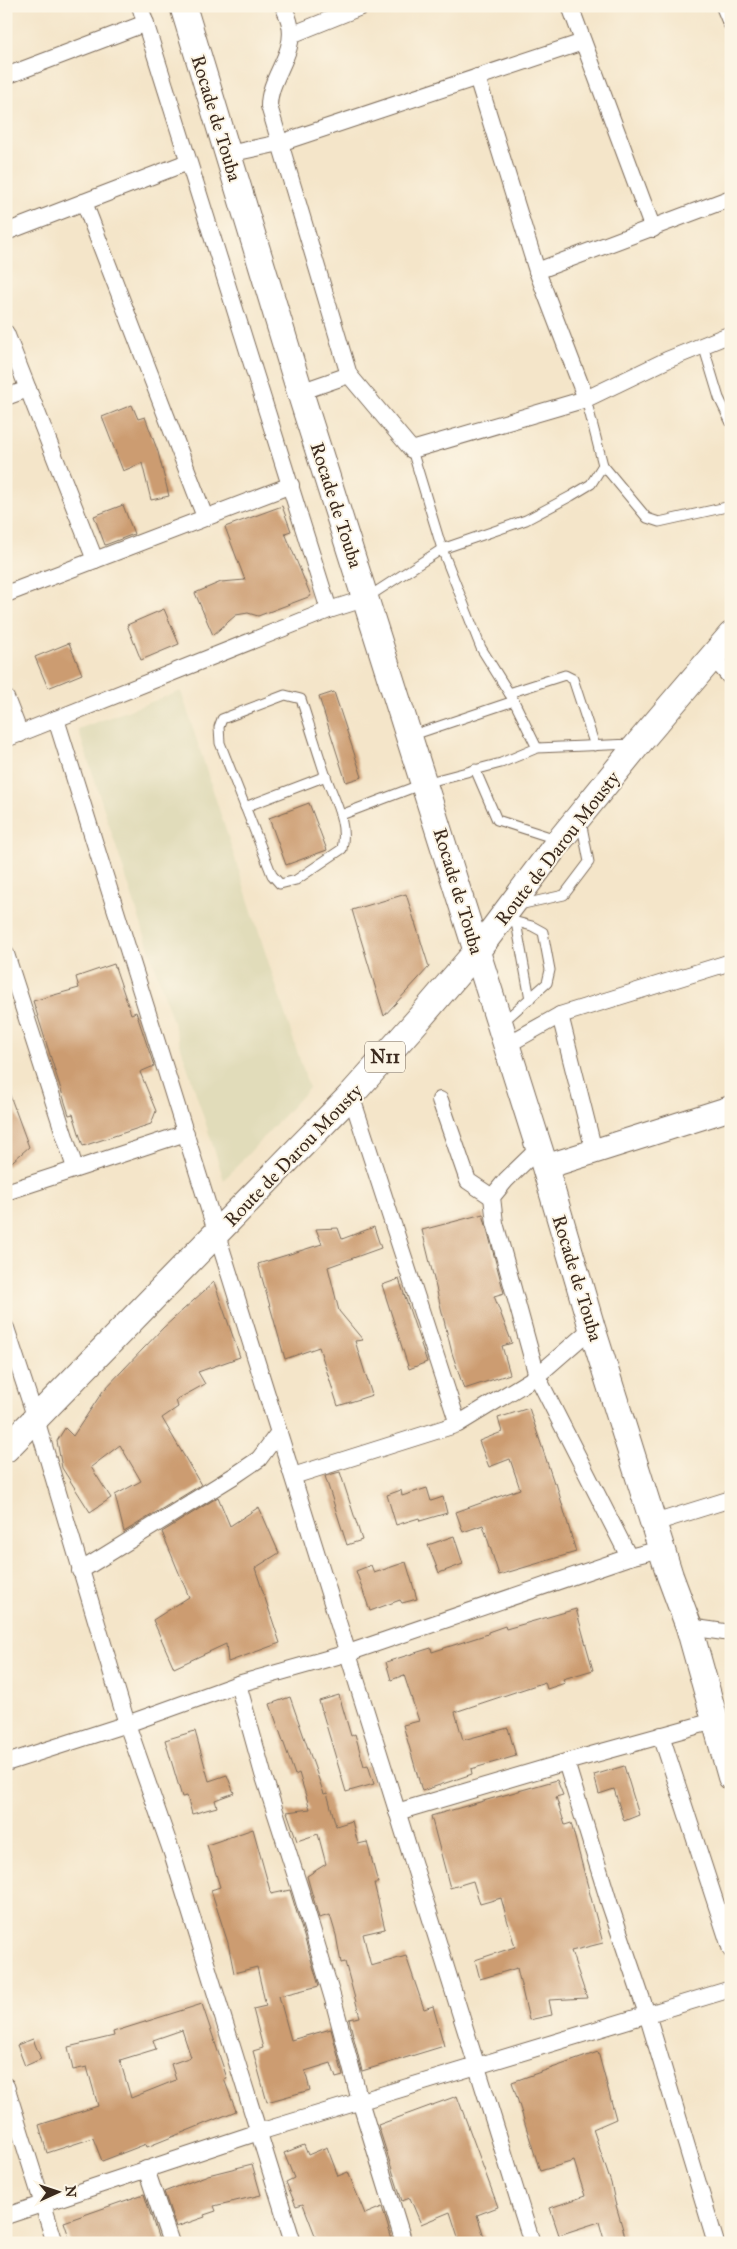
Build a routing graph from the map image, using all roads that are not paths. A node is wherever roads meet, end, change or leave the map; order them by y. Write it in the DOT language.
graph roads {
  1 [pos="140,6"];
  2 [pos="183,6"];
  3 [pos="284,6"];
  4 [pos="363,6"];
  5 [pos="570,6"];
  6 [pos="724,6"];
  7 [pos="146,23"];
  8 [pos="731,23"];
  9 [pos="291,34"];
  10 [pos="582,42"];
  11 [pos="6,76"];
  12 [pos="477,77"];
  13 [pos="280,143"];
  14 [pos="228,154"];
  15 [pos="188,162"];
  16 [pos="731,198"];
  17 [pos="84,202"];
  18 [pos="653,229"];
  19 [pos="6,232"];
  20 [pos="537,271"];
  21 [pos="6,333"];
  22 [pos="731,334"];
  23 [pos="703,345"];
  24 [pos="349,375"];
  25 [pos="28,389"];
  26 [pos="300,392"];
  27 [pos="6,397"];
  28 [pos="586,399"];
  29 [pos="731,423"];
  30 [pos="412,450"];
  31 [pos="603,464"];
  32 [pos="291,485"];
  33 [pos="731,506"];
  34 [pos="205,517"];
  35 [pos="442,549"];
  36 [pos="95,560"];
  37 [pos="6,594"];
  38 [pos="367,598"];
  39 [pos="330,610"];
  40 [pos="731,635"];
  41 [pos="712,656"];
  42 [pos="731,678"];
  43 [pos="512,697"];
  44 [pos="6,698"];
  45 [pos="56,719"];
  46 [pos="13,736"];
  47 [pos="410,736"];
  48 [pos="638,744"];
  49 [pos="595,746"];
  50 [pos="537,748"];
  51 [pos="475,769"];
  52 [pos="326,776"];
  53 [pos="425,784"];
  54 [pos="245,807"];
  55 [pos="341,815"];
  56 [pos="580,816"];
  57 [pos="560,840"];
  58 [pos="510,915"];
  59 [pos="477,951"];
  60 [pos="6,954"];
  61 [pos="731,962"];
  62 [pos="530,998"];
  63 [pos="560,1015"];
  64 [pos="502,1036"];
  65 [pos="351,1095"];
  66 [pos="440,1100"];
  67 [pos="730,1111"];
  68 [pos="186,1133"];
  69 [pos="594,1151"];
  70 [pos="542,1158"];
  71 [pos="75,1168"];
  72 [pos="6,1192"];
  73 [pos="492,1197"];
  74 [pos="217,1234"];
  75 [pos="6,1328"];
  76 [pos="592,1328"];
  77 [pos="537,1376"];
  78 [pos="36,1419"];
  79 [pos="458,1424"];
  80 [pos="279,1432"];
  81 [pos="6,1449"];
  82 [pos="293,1476"];
  83 [pos="731,1499"];
  84 [pos="654,1523"];
  85 [pos="662,1550"];
  86 [pos="629,1557"];
  87 [pos="80,1571"];
  88 [pos="689,1627"];
  89 [pos="731,1633"];
  90 [pos="348,1653"];
  91 [pos="238,1684"];
  92 [pos="714,1721"];
  93 [pos="127,1724"];
  94 [pos="661,1735"];
  95 [pos="566,1762"];
  96 [pos="6,1763"];
  97 [pos="731,1777"];
  98 [pos="398,1812"];
  99 [pos="731,1950"];
  100 [pos="731,1989"];
  101 [pos="647,2014"];
  102 [pos="477,2066"];
  103 [pos="6,2086"];
  104 [pos="360,2101"];
  105 [pos="259,2132"];
  106 [pos="146,2169"];
  107 [pos="42,2204"];
  108 [pos="6,2216"];
  109 [pos="55,2243"];
  110 [pos="171,2243"];
  111 [pos="293,2243"];
  112 [pos="404,2243"];
  113 [pos="532,2243"];
  114 [pos="716,2243"];
  1 -- 7 [label="street"];
  2 -- 14 [label="main road, Rocade de Touba"];
  3 -- 9 [label="street"];
  4 -- 9 [label="street"];
  5 -- 10 [label="street"];
  6 -- 8 [label="street"];
  7 -- 11 [label="street"];
  7 -- 15 [label="street"];
  9 -- 13 [label="street"];
  10 -- 12 [label="street"];
  10 -- 18 [label="street"];
  12 -- 13 [label="street"];
  12 -- 20 [label="street"];
  13 -- 14 [label="street"];
  13 -- 24 [label="street"];
  14 -- 26 [label="main road, Rocade de Touba"];
  15 -- 17 [label="street"];
  15 -- 32 [label="street"];
  16 -- 18 [label="street"];
  17 -- 19 [label="street"];
  17 -- 34 [label="street"];
  18 -- 20 [label="street"];
  20 -- 28 [label="street"];
  21 -- 25 [label="street"];
  22 -- 23 [label="street"];
  23 -- 28 [label="street"];
  23 -- 29 [label="lane"];
  24 -- 26 [label="street"];
  24 -- 30 [label="street"];
  25 -- 27 [label="street"];
  25 -- 36 [label="street"];
  26 -- 38 [label="main road, Rocade de Touba"];
  28 -- 30 [label="street"];
  28 -- 31 [label="lane"];
  30 -- 35 [label="lane"];
  31 -- 33 [label="lane"];
  31 -- 35 [label="lane"];
  32 -- 34 [label="street"];
  32 -- 39 [label="street"];
  34 -- 36 [label="street"];
  35 -- 38 [label="lane"];
  35 -- 43 [label="lane"];
  36 -- 37 [label="street"];
  38 -- 39 [label="street"];
  38 -- 47 [label="main road, Rocade de Touba"];
  39 -- 45 [label="street"];
  40 -- 41 [label="main road, Route de Darou Mousty / N11"];
  41 -- 42 [label="street"];
  41 -- 48 [label="main road, Route de Darou Mousty / N11"];
  43 -- 47 [label="lane"];
  43 -- 49 [label="lane"];
  43 -- 50 [label="lane"];
  44 -- 46 [label="street"];
  45 -- 46 [label="street"];
  45 -- 68 [label="street"];
  47 -- 53 [label="main road, Rocade de Touba"];
  48 -- 49 [label="lane"];
  48 -- 56 [label="main road, Route de Darou Mousty / N11"];
  49 -- 50 [label="lane"];
  50 -- 51 [label="lane"];
  51 -- 53 [label="lane"];
  51 -- 57 [label="lane"];
  52 -- 54 [label="lane"];
  52 -- 54 [label="lane"];
  52 -- 55 [label="lane"];
  53 -- 55 [label="lane"];
  53 -- 59 [label="main road, Rocade de Touba"];
  54 -- 55 [label="lane"];
  56 -- 57 [label="main road, Route de Darou Mousty / N11"];
  56 -- 58 [label="lane"];
  57 -- 58 [label="main road, Route de Darou Mousty / N11"];
  58 -- 59 [label="main road, Route de Darou Mousty / N11"];
  58 -- 62 [label="lane"];
  58 -- 62 [label="lane"];
  59 -- 64 [label="main road, Rocade de Touba"];
  59 -- 65 [label="main road, Route de Darou Mousty / N11"];
  60 -- 71 [label="street"];
  61 -- 63 [label="street"];
  62 -- 64 [label="lane"];
  63 -- 64 [label="street"];
  63 -- 69 [label="street"];
  64 -- 70 [label="main road, Rocade de Touba"];
  65 -- 74 [label="main road, Route de Darou Mousty / N11"];
  65 -- 79 [label="street"];
  66 -- 73 [label="street"];
  67 -- 69 [label="street"];
  68 -- 71 [label="street"];
  68 -- 74 [label="street"];
  69 -- 70 [label="street"];
  70 -- 73 [label="street"];
  70 -- 76 [label="main road, Rocade de Touba"];
  71 -- 72 [label="street"];
  73 -- 77 [label="street"];
  74 -- 78 [label="main road, Route de Darou Mousty / N11"];
  74 -- 80 [label="street"];
  75 -- 78 [label="street"];
  76 -- 77 [label="street"];
  76 -- 84 [label="main road, Rocade de Touba"];
  77 -- 79 [label="street"];
  77 -- 86 [label="street"];
  78 -- 81 [label="main road, Route de Darou Mousty / N11"];
  78 -- 87 [label="street"];
  79 -- 82 [label="street"];
  80 -- 82 [label="street"];
  80 -- 87 [label="street"];
  82 -- 90 [label="street"];
  83 -- 84 [label="street"];
  84 -- 85 [label="main road, Rocade de Touba"];
  85 -- 86 [label="street"];
  85 -- 88 [label="main road, Rocade de Touba"];
  86 -- 90 [label="street"];
  87 -- 93 [label="street"];
  88 -- 89 [label="street"];
  88 -- 92 [label="main road, Rocade de Touba"];
  90 -- 91 [label="street"];
  90 -- 98 [label="street"];
  91 -- 93 [label="street"];
  91 -- 104 [label="street"];
  92 -- 94 [label="street"];
  92 -- 97 [label="main road, Rocade de Touba"];
  93 -- 96 [label="street"];
  93 -- 105 [label="street"];
  94 -- 95 [label="street"];
  94 -- 99 [label="street"];
  95 -- 98 [label="street"];
  95 -- 101 [label="street"];
  98 -- 102 [label="street"];
  100 -- 101 [label="street"];
  101 -- 102 [label="street"];
  101 -- 114 [label="street"];
  102 -- 104 [label="street"];
  102 -- 113 [label="street"];
  103 -- 107 [label="street"];
  104 -- 105 [label="street"];
  104 -- 112 [label="street"];
  105 -- 106 [label="street"];
  105 -- 111 [label="street"];
  106 -- 107 [label="street"];
  106 -- 110 [label="street"];
  107 -- 108 [label="street"];
  107 -- 109 [label="street"];
}
